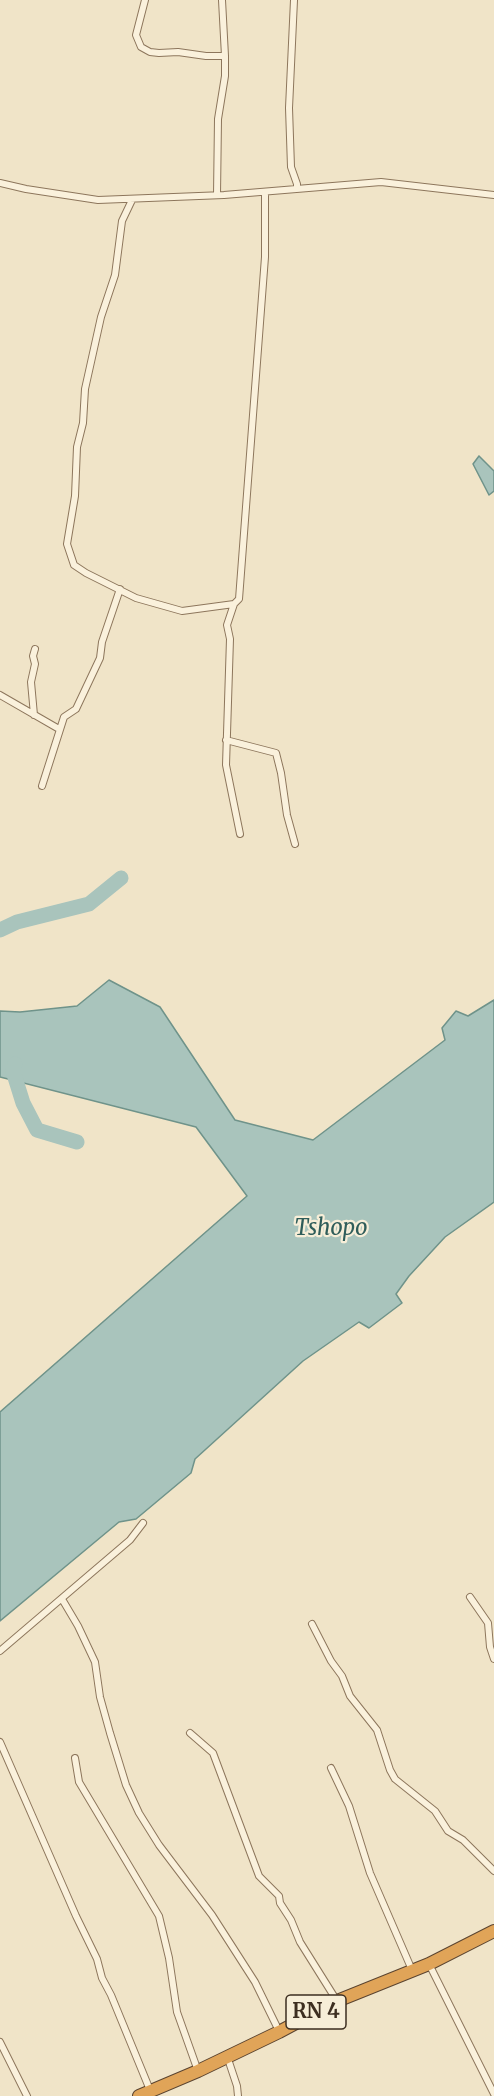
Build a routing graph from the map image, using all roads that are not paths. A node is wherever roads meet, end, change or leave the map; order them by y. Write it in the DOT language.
graph roads {
  1 [pos="145,0"];
  2 [pos="222,0"];
  3 [pos="294,0"];
  4 [pos="225,56"];
  5 [pos="0,183"];
  6 [pos="297,189"];
  7 [pos="264,193"];
  8 [pos="217,195"];
  9 [pos="494,195"];
  10 [pos="132,200"];
  11 [pos="120,589"];
  12 [pos="234,604"];
  13 [pos="35,649"];
  14 [pos="0,695"];
  15 [pos="34,715"];
  16 [pos="59,729"];
  17 [pos="226,740"];
  18 [pos="42,786"];
  19 [pos="240,834"];
  20 [pos="295,844"];
  21 [pos="143,1523"];
  22 [pos="470,1597"];
  23 [pos="62,1599"];
  24 [pos="312,1624"];
  25 [pos="0,1651"];
  26 [pos="494,1659"];
  27 [pos="189,1733"];
  28 [pos="0,1742"];
  29 [pos="75,1758"];
  30 [pos="331,1767"];
  31 [pos="494,1871"];
  32 [pos="494,1931"];
  33 [pos="429,1964"];
  34 [pos="412,1970"];
  35 [pos="337,2001"];
  36 [pos="279,2032"];
  37 [pos="0,2042"];
  38 [pos="227,2056"];
  39 [pos="198,2071"];
  40 [pos="145,2093"];
  41 [pos="494,2094"];
  42 [pos="27,2096"];
  43 [pos="238,2096"];
  1 -- 4 [label="street"];
  2 -- 4 [label="street"];
  3 -- 6 [label="street"];
  4 -- 8 [label="street"];
  5 -- 10 [label="street"];
  6 -- 7 [label="street"];
  6 -- 9 [label="street"];
  7 -- 8 [label="street"];
  7 -- 12 [label="street"];
  8 -- 10 [label="street"];
  10 -- 11 [label="street"];
  11 -- 12 [label="street"];
  11 -- 16 [label="street"];
  12 -- 17 [label="street"];
  13 -- 15 [label="street"];
  14 -- 15 [label="street"];
  15 -- 16 [label="street"];
  16 -- 18 [label="street"];
  17 -- 19 [label="street"];
  17 -- 20 [label="street"];
  21 -- 23 [label="street"];
  22 -- 26 [label="street"];
  23 -- 25 [label="street"];
  23 -- 36 [label="street"];
  24 -- 31 [label="street"];
  27 -- 35 [label="street"];
  28 -- 40 [label="street"];
  29 -- 39 [label="street"];
  30 -- 34 [label="street"];
  32 -- 33 [label="highway, RN 4"];
  33 -- 34 [label="highway, RN 4"];
  33 -- 41 [label="street"];
  34 -- 35 [label="highway, RN 4"];
  35 -- 36 [label="highway, RN 4"];
  36 -- 38 [label="highway, RN 4"];
  37 -- 42 [label="street"];
  38 -- 39 [label="highway, RN 4"];
  38 -- 43 [label="street"];
  39 -- 40 [label="highway, RN 4"];
}
